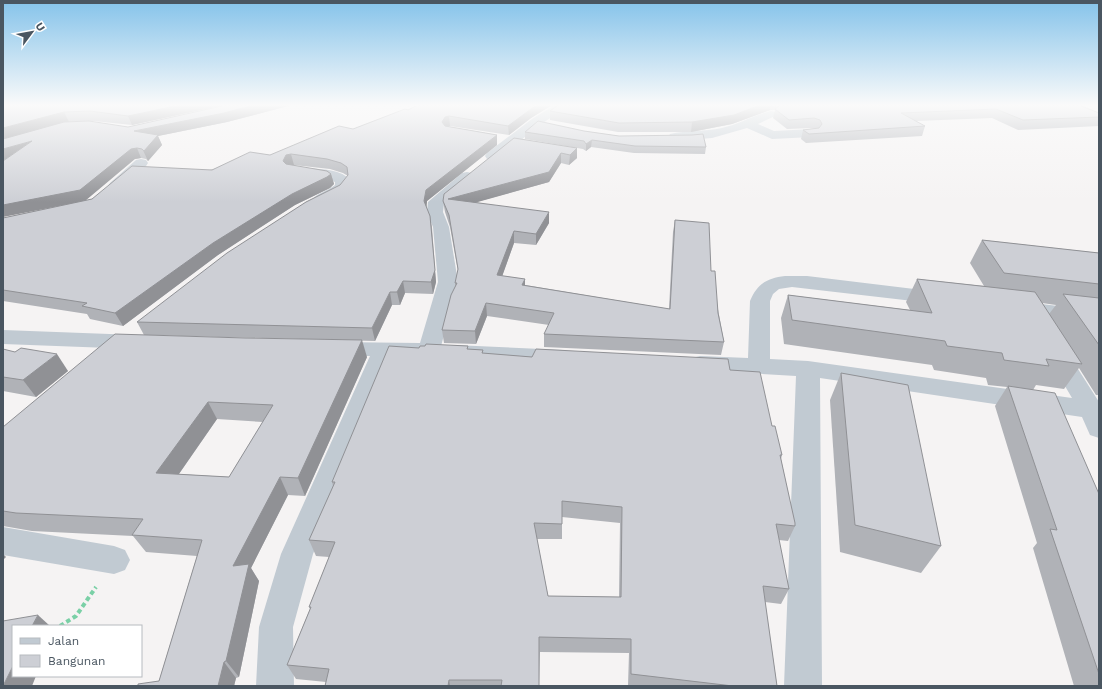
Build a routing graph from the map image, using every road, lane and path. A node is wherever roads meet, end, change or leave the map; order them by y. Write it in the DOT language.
graph roads {
  1 [pos="518,137"];
  2 [pos="141,163"];
  3 [pos="294,170"];
  4 [pos="101,198"];
  5 [pos="302,209"];
  6 [pos="958,300"];
  7 [pos="997,304"];
  8 [pos="1028,308"];
  9 [pos="1099,316"];
  10 [pos="137,327"];
  11 [pos="3,337"];
  12 [pos="119,341"];
  13 [pos="158,343"];
  14 [pos="314,348"];
  15 [pos="384,350"];
  16 [pos="429,350"];
  17 [pos="101,356"];
  18 [pos="586,358"];
  19 [pos="681,362"];
  20 [pos="760,366"];
  21 [pos="808,369"];
  22 [pos="1096,416"];
  23 [pos="3,541"];
  24 [pos="114,560"];
  25 [pos="62,625"];
  26 [pos="275,686"];
  27 [pos="803,686"];
  1 -- 16 [label="street"];
  2 -- 4 [label="street"];
  3 -- 5 [label="street"];
  6 -- 20 [label="street"];
  7 -- 8 [label="street"];
  8 -- 9 [label="street"];
  8 -- 22 [label="street"];
  10 -- 12 [label="street"];
  11 -- 12 [label="street"];
  12 -- 13 [label="street"];
  12 -- 17 [label="street"];
  14 -- 15 [label="street"];
  15 -- 16 [label="street"];
  15 -- 26 [label="street"];
  16 -- 18 [label="street"];
  19 -- 20 [label="street"];
  20 -- 21 [label="street"];
  21 -- 22 [label="street"];
  21 -- 27 [label="street"];
  23 -- 24 [label="street"];
  24 -- 25 [label="path"];
}
